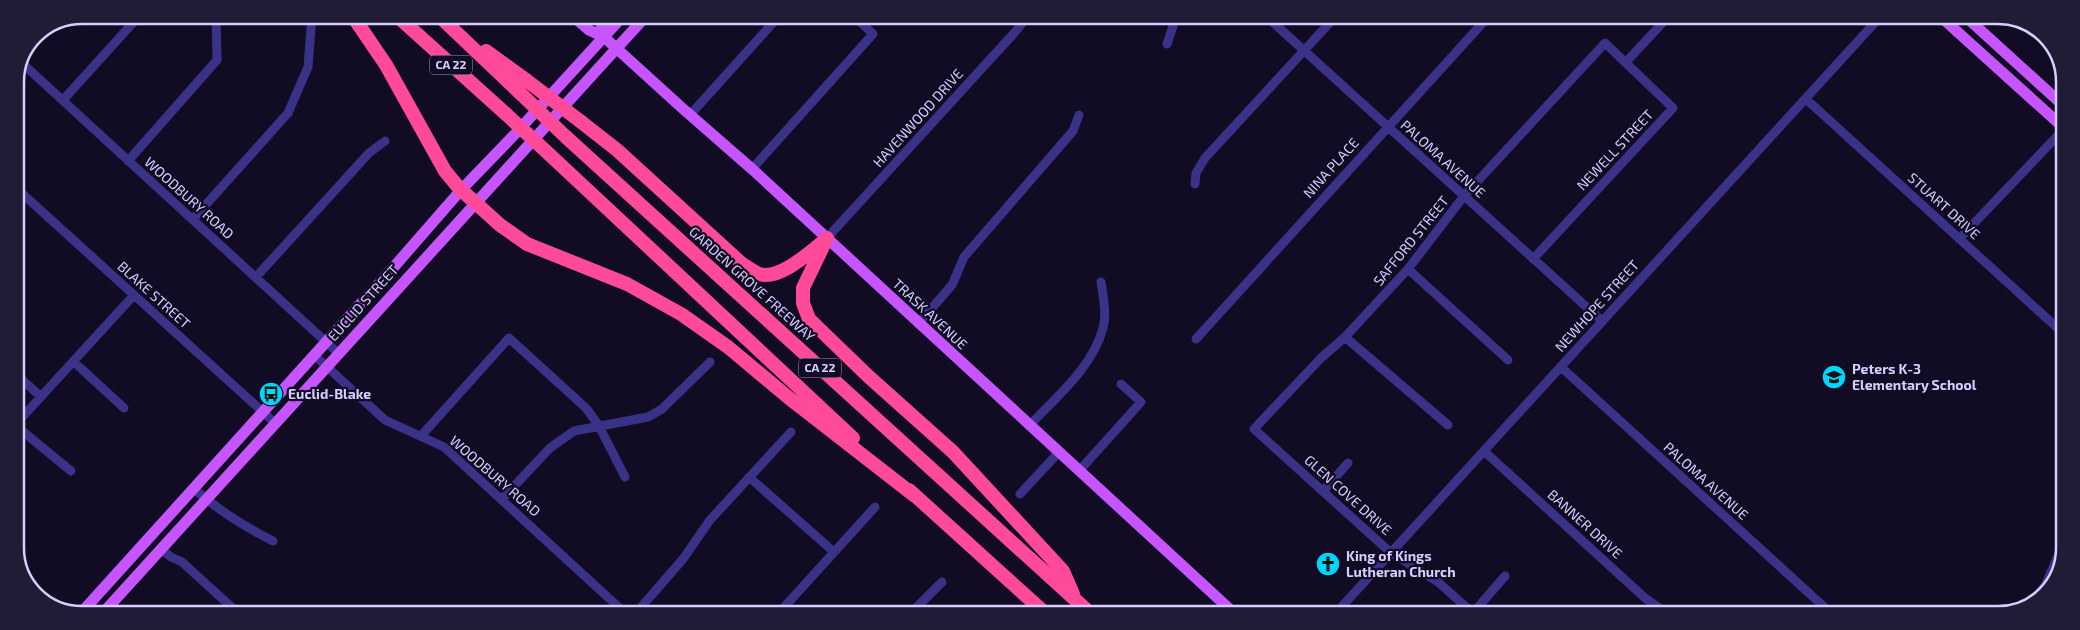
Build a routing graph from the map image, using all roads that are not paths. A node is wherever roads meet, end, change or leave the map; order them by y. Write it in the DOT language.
graph roads {
  1 [pos="132,24"];
  2 [pos="216,24"];
  3 [pos="311,24"];
  4 [pos="358,24"];
  5 [pos="406,24"];
  6 [pos="449,24"];
  7 [pos="582,24"];
  8 [pos="601,24"];
  9 [pos="616,24"];
  10 [pos="639,24"];
  11 [pos="772,24"];
  12 [pos="862,24"];
  13 [pos="1022,24"];
  14 [pos="1174,24"];
  15 [pos="1275,24"];
  16 [pos="1327,24"];
  17 [pos="1482,24"];
  18 [pos="1661,24"];
  19 [pos="1874,24"];
  20 [pos="1950,24"];
  21 [pos="1974,24"];
  22 [pos="604,37"];
  23 [pos="1167,44"];
  24 [pos="617,48"];
  25 [pos="1304,50"];
  26 [pos="1626,62"];
  27 [pos="26,67"];
  28 [pos="522,86"];
  29 [pos="1806,99"];
  30 [pos="2056,99"];
  31 [pos="63,100"];
  32 [pos="690,115"];
  33 [pos="1079,115"];
  34 [pos="2056,122"];
  35 [pos="1387,126"];
  36 [pos="2056,137"];
  37 [pos="385,141"];
  38 [pos="128,160"];
  39 [pos="752,169"];
  40 [pos="1195,184"];
  41 [pos="461,190"];
  42 [pos="24,195"];
  43 [pos="1464,196"];
  44 [pos="475,203"];
  45 [pos="193,219"];
  46 [pos="827,238"];
  47 [pos="1959,239"];
  48 [pos="1533,259"];
  49 [pos="393,268"];
  50 [pos="1408,269"];
  51 [pos="256,278"];
  52 [pos="405,279"];
  53 [pos="1101,282"];
  54 [pos="134,296"];
  55 [pos="1602,321"];
  56 [pos="918,324"];
  57 [pos="2056,327"];
  58 [pos="1345,337"];
  59 [pos="1196,340"];
  60 [pos="326,341"];
  61 [pos="338,353"];
  62 [pos="314,355"];
  63 [pos="1508,360"];
  64 [pos="74,362"];
  65 [pos="710,362"];
  66 [pos="326,366"];
  67 [pos="1561,366"];
  68 [pos="24,381"];
  69 [pos="1122,384"];
  70 [pos="41,397"];
  71 [pos="124,408"];
  72 [pos="262,411"];
  73 [pos="24,415"];
  74 [pos="275,423"];
  75 [pos="1448,425"];
  76 [pos="599,426"];
  77 [pos="1029,426"];
  78 [pos="1254,429"];
  79 [pos="24,432"];
  80 [pos="791,432"];
  81 [pos="421,436"];
  82 [pos="1484,451"];
  83 [pos="1059,452"];
  84 [pos="1348,463"];
  85 [pos="71,471"];
  86 [pos="1079,471"];
  87 [pos="625,477"];
  88 [pos="749,477"];
  89 [pos="193,488"];
  90 [pos="1323,491"];
  91 [pos="1020,494"];
  92 [pos="915,496"];
  93 [pos="206,499"];
  94 [pos="502,500"];
  95 [pos="875,507"];
  96 [pos="273,541"];
  97 [pos="161,548"];
  98 [pos="834,552"];
  99 [pos="1390,552"];
  100 [pos="1505,576"];
  101 [pos="942,582"];
  102 [pos="1075,599"];
  103 [pos="87,606"];
  104 [pos="109,606"];
  105 [pos="230,606"];
  106 [pos="617,606"];
  107 [pos="642,606"];
  108 [pos="785,606"];
  109 [pos="918,606"];
  110 [pos="1037,606"];
  111 [pos="1082,606"];
  112 [pos="1226,606"];
  113 [pos="1342,606"];
  114 [pos="1465,606"];
  115 [pos="1481,606"];
  116 [pos="1656,606"];
  117 [pos="1823,606"];
  1 -- 31 [label="street"];
  2 -- 38 [label="street"];
  3 -- 45 [label="street"];
  4 -- 41 [label="highway"];
  5 -- 92 [label="highway, CA 22, bridge"];
  6 -- 28 [label="highway, GARDEN GROVE FREEWAY / CA 22"];
  7 -- 22 [label="main road, TRASK AVENUE"];
  8 -- 22 [label="main road, TRASK AVENUE"];
  9 -- 22 [label="main road, EUCLID STREET"];
  10 -- 24 [label="main road, EUCLID STREET"];
  11 -- 32 [label="street"];
  12 -- 39 [label="street"];
  13 -- 46 [label="street, HAVENWOOD DRIVE"];
  14 -- 23 [label="street"];
  15 -- 25 [label="street, PALOMA AVENUE"];
  16 -- 25 [label="street"];
  17 -- 35 [label="street, NINA PLACE"];
  18 -- 26 [label="street"];
  19 -- 29 [label="street, NEWHOPE STREET"];
  20 -- 34 [label="main road"];
  21 -- 30 [label="main road"];
  22 -- 24 [label="main road, TRASK AVENUE"];
  22 -- 41 [label="main road, EUCLID STREET"];
  24 -- 32 [label="main road, TRASK AVENUE"];
  24 -- 44 [label="main road, EUCLID STREET"];
  25 -- 35 [label="street, PALOMA AVENUE"];
  25 -- 40 [label="street"];
  26 -- 43 [label="street, SAFFORD STREET"];
  26 -- 48 [label="street, NEWELL STREET"];
  27 -- 31 [label="street, WOODBURY ROAD"];
  28 -- 46 [label="highway, bridge"];
  28 -- 102 [label="highway, GARDEN GROVE FREEWAY / CA 22, bridge"];
  29 -- 47 [label="street, STUART DRIVE"];
  29 -- 55 [label="street, NEWHOPE STREET"];
  31 -- 38 [label="street, WOODBURY ROAD"];
  32 -- 39 [label="main road, TRASK AVENUE"];
  33 -- 56 [label="street"];
  35 -- 43 [label="street, PALOMA AVENUE"];
  35 -- 59 [label="street, NINA PLACE"];
  36 -- 47 [label="street"];
  37 -- 51 [label="street"];
  38 -- 45 [label="street, WOODBURY ROAD"];
  39 -- 46 [label="main road, TRASK AVENUE"];
  41 -- 44 [label="highway"];
  41 -- 49 [label="main road, EUCLID STREET"];
  42 -- 54 [label="street, BLAKE STREET"];
  43 -- 48 [label="street, PALOMA AVENUE"];
  43 -- 50 [label="street, SAFFORD STREET"];
  44 -- 52 [label="main road, EUCLID STREET"];
  44 -- 92 [label="highway"];
  45 -- 51 [label="street, WOODBURY ROAD"];
  46 -- 56 [label="main road, TRASK AVENUE"];
  46 -- 102 [label="highway"];
  47 -- 57 [label="street, STUART DRIVE"];
  48 -- 55 [label="street, PALOMA AVENUE"];
  49 -- 52 [label="main road"];
  49 -- 60 [label="main road, EUCLID STREET"];
  50 -- 58 [label="street, SAFFORD STREET"];
  50 -- 63 [label="street"];
  51 -- 60 [label="street, WOODBURY ROAD"];
  52 -- 61 [label="main road, EUCLID STREET"];
  53 -- 77 [label="street"];
  54 -- 64 [label="street"];
  54 -- 72 [label="street, BLAKE STREET"];
  55 -- 67 [label="street, NEWHOPE STREET"];
  56 -- 77 [label="main road, TRASK AVENUE"];
  58 -- 75 [label="street"];
  58 -- 78 [label="street, SAFFORD STREET"];
  60 -- 61 [label="street, WOODBURY ROAD"];
  60 -- 62 [label="main road, EUCLID STREET"];
  61 -- 66 [label="main road, EUCLID STREET"];
  62 -- 66 [label="street, WOODBURY ROAD"];
  62 -- 72 [label="main road, EUCLID STREET"];
  64 -- 70 [label="street"];
  64 -- 71 [label="street"];
  65 -- 76 [label="street"];
  66 -- 74 [label="main road, EUCLID STREET"];
  66 -- 81 [label="street, WOODBURY ROAD"];
  67 -- 82 [label="street, NEWHOPE STREET"];
  67 -- 117 [label="street, PALOMA AVENUE"];
  68 -- 70 [label="street"];
  69 -- 86 [label="street"];
  70 -- 73 [label="street"];
  72 -- 74 [label="street, BLAKE STREET"];
  72 -- 89 [label="main road, EUCLID STREET"];
  74 -- 93 [label="main road, EUCLID STREET"];
  76 -- 81 [label="street"];
  76 -- 87 [label="street"];
  76 -- 94 [label="street"];
  77 -- 83 [label="main road, TRASK AVENUE"];
  78 -- 90 [label="street, GLEN COVE DRIVE"];
  79 -- 85 [label="street"];
  80 -- 88 [label="street"];
  81 -- 94 [label="street, WOODBURY ROAD"];
  82 -- 99 [label="street, NEWHOPE STREET"];
  82 -- 116 [label="street, BANNER DRIVE"];
  83 -- 86 [label="main road, TRASK AVENUE"];
  83 -- 91 [label="street"];
  84 -- 90 [label="street"];
  86 -- 112 [label="main road, TRASK AVENUE"];
  88 -- 98 [label="street"];
  88 -- 107 [label="street"];
  89 -- 93 [label="street"];
  89 -- 103 [label="main road, EUCLID STREET"];
  90 -- 99 [label="street, GLEN COVE DRIVE"];
  92 -- 110 [label="highway, CA 22"];
  93 -- 96 [label="street"];
  93 -- 97 [label="main road, EUCLID STREET"];
  94 -- 106 [label="street, WOODBURY ROAD"];
  95 -- 98 [label="street"];
  97 -- 104 [label="main road, EUCLID STREET"];
  97 -- 105 [label="street"];
  98 -- 108 [label="street"];
  99 -- 113 [label="street, NEWHOPE STREET"];
  99 -- 114 [label="street, GLEN COVE DRIVE"];
  100 -- 115 [label="street"];
  101 -- 109 [label="street"];
  102 -- 111 [label="highway, GARDEN GROVE FREEWAY / CA 22"];
}
